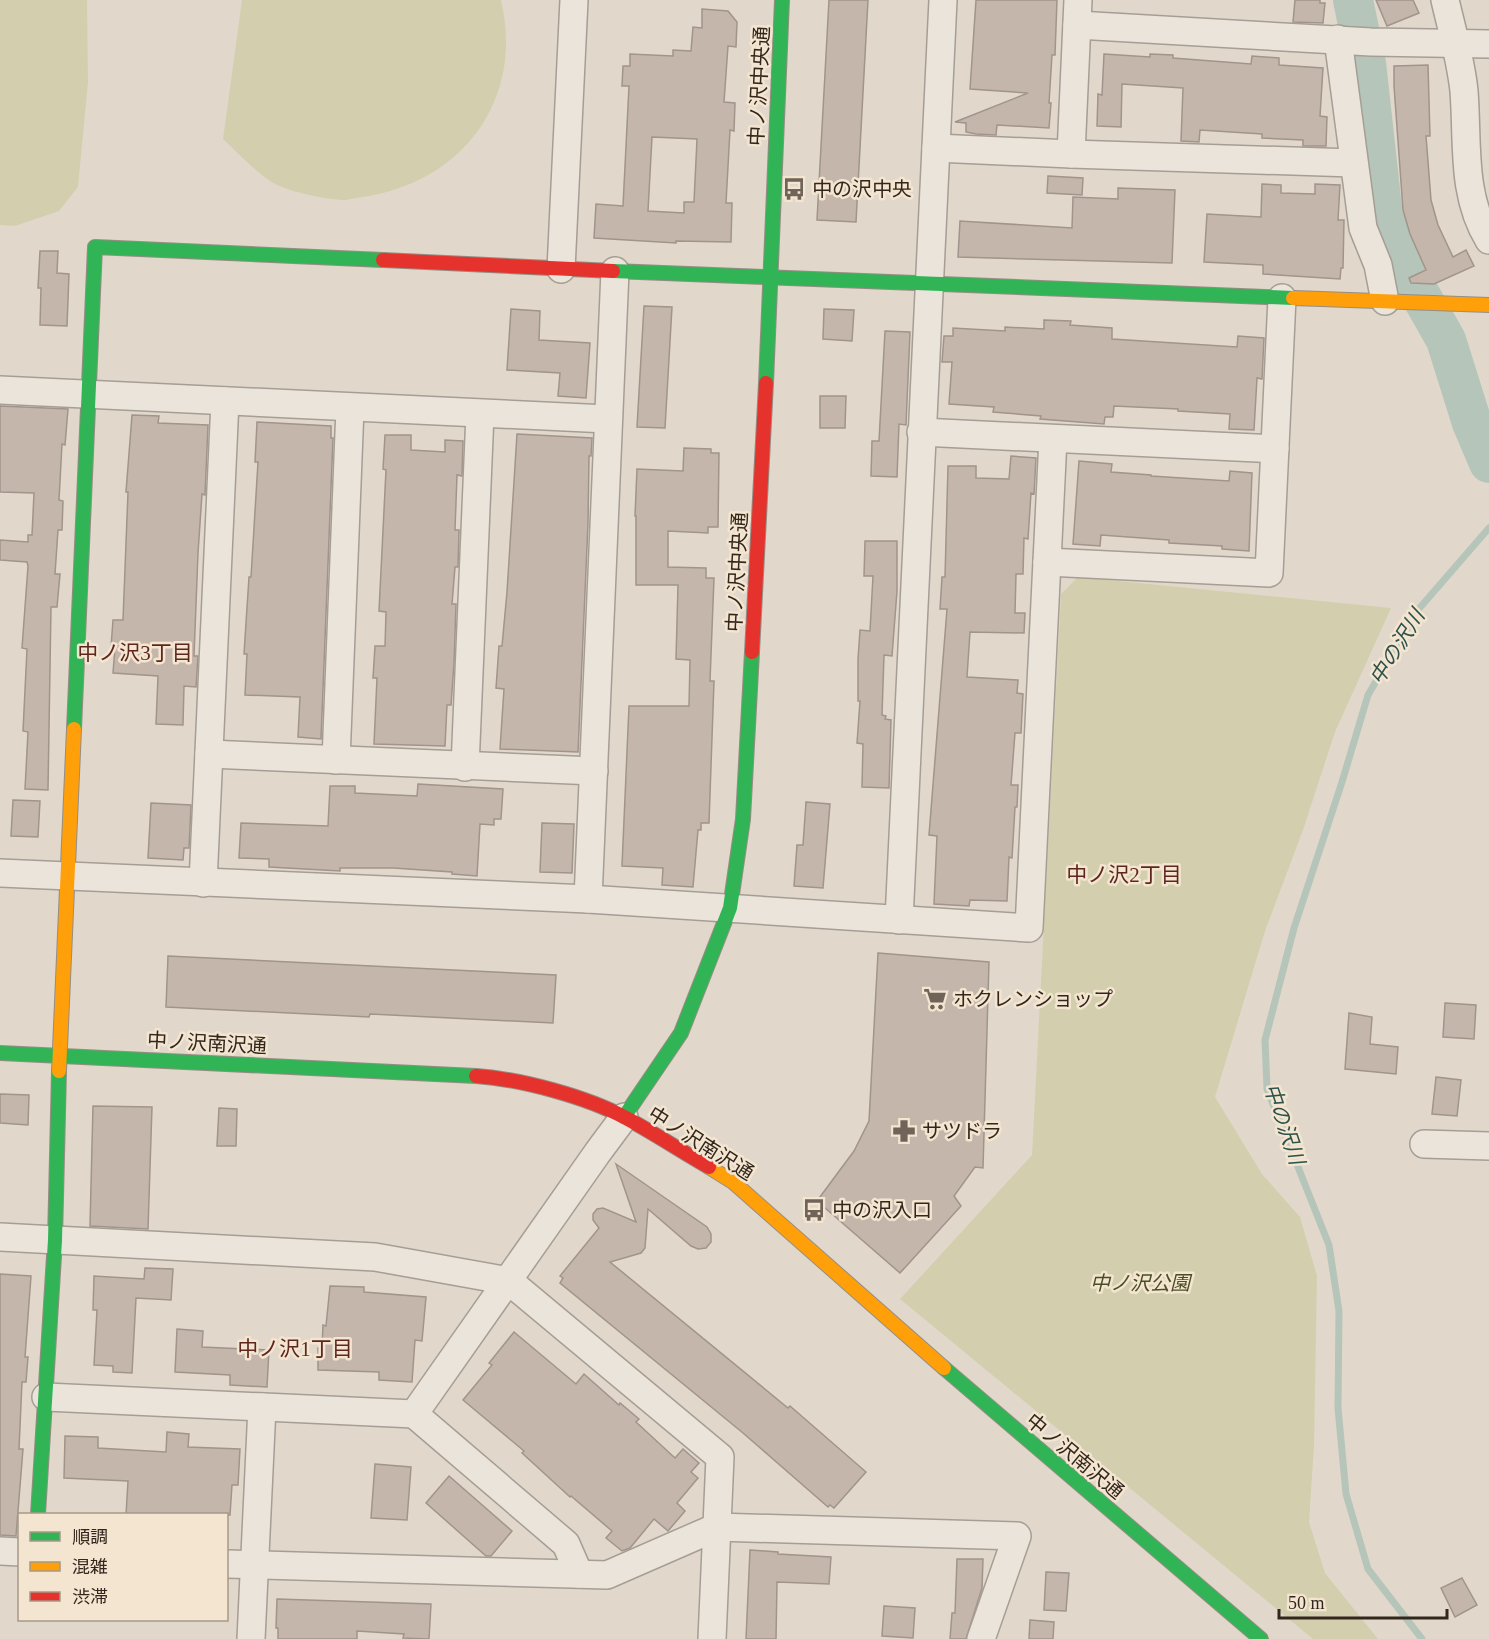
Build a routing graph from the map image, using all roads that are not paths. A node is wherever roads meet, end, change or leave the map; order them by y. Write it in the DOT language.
graph roads {
  1 [pos="574,0"];
  2 [pos="782,0"];
  3 [pos="942,0"];
  4 [pos="1446,0"];
  5 [pos="1077,12"];
  6 [pos="1353,40"];
  7 [pos="1454,43"];
  8 [pos="1489,44"];
  9 [pos="936,148"];
  10 [pos="1071,154"];
  11 [pos="1353,163"];
  12 [pos="1489,240"];
  13 [pos="561,269"];
  14 [pos="615,271"];
  15 [pos="772,278"];
  16 [pos="928,284"];
  17 [pos="1282,298"];
  18 [pos="1393,302"];
  19 [pos="1489,305"];
  20 [pos="0,390"];
  21 [pos="90,394"];
  22 [pos="225,401"];
  23 [pos="350,408"];
  24 [pos="480,414"];
  25 [pos="607,419"];
  26 [pos="921,432"];
  27 [pos="1053,439"];
  28 [pos="1275,449"];
  29 [pos="1047,562"];
  30 [pos="209,754"];
  31 [pos="336,760"];
  32 [pos="465,767"];
  33 [pos="594,771"];
  34 [pos="0,873"];
  35 [pos="68,877"];
  36 [pos="203,883"];
  37 [pos="588,899"];
  38 [pos="730,908"];
  39 [pos="899,920"];
  40 [pos="0,1053"];
  41 [pos="59,1056"];
  42 [pos="624,1118"];
  43 [pos="1424,1144"];
  44 [pos="1489,1146"];
  45 [pos="0,1238"];
  46 [pos="55,1240"];
  47 [pos="508,1281"];
  48 [pos="46,1397"];
  49 [pos="262,1407"];
  50 [pos="414,1414"];
  51 [pos="38,1513"];
  52 [pos="717,1527"];
  53 [pos="0,1551"];
  54 [pos="18,1552"];
  55 [pos="228,1564"];
  56 [pos="254,1565"];
  57 [pos="579,1574"];
  58 [pos="251,1639"];
  59 [pos="712,1639"];
  60 [pos="981,1639"];
  61 [pos="1261,1639"];
  1 -- 13 [label="street"];
  2 -- 15 [label="street, 中ノ沢中央通"];
  3 -- 9 [label="street"];
  4 -- 7 [label="street"];
  5 -- 6 [label="street"];
  5 -- 10 [label="street"];
  6 -- 7 [label="street"];
  6 -- 11 [label="street"];
  7 -- 8 [label="street"];
  7 -- 12 [label="street"];
  9 -- 10 [label="street"];
  9 -- 16 [label="street"];
  10 -- 11 [label="street"];
  11 -- 18 [label="street"];
  13 -- 14 [label="street"];
  13 -- 21 [label="street"];
  14 -- 15 [label="street"];
  14 -- 25 [label="street"];
  15 -- 16 [label="street"];
  15 -- 38 [label="street, 中ノ沢中央通"];
  16 -- 17 [label="street"];
  16 -- 26 [label="street"];
  17 -- 18 [label="street"];
  17 -- 28 [label="street"];
  18 -- 19 [label="street"];
  20 -- 21 [label="street"];
  21 -- 22 [label="street"];
  21 -- 35 [label="street"];
  22 -- 23 [label="street"];
  22 -- 30 [label="street"];
  23 -- 24 [label="street"];
  23 -- 31 [label="street"];
  24 -- 25 [label="street"];
  24 -- 32 [label="street"];
  25 -- 33 [label="street"];
  26 -- 27 [label="street"];
  26 -- 39 [label="street"];
  27 -- 28 [label="street"];
  27 -- 29 [label="street"];
  28 -- 29 [label="street"];
  29 -- 39 [label="street"];
  30 -- 31 [label="street"];
  30 -- 36 [label="street"];
  31 -- 32 [label="street"];
  32 -- 33 [label="street"];
  33 -- 37 [label="street"];
  34 -- 35 [label="street"];
  35 -- 36 [label="street"];
  35 -- 41 [label="street"];
  36 -- 37 [label="street"];
  37 -- 38 [label="street"];
  38 -- 39 [label="street"];
  38 -- 42 [label="street, 中ノ沢中央通"];
  40 -- 41 [label="street, 中ノ沢南沢通"];
  41 -- 42 [label="street, 中ノ沢南沢通"];
  41 -- 46 [label="street"];
  42 -- 47 [label="street"];
  42 -- 61 [label="street, 中ノ沢南沢通"];
  43 -- 44 [label="street"];
  45 -- 46 [label="street"];
  46 -- 47 [label="street"];
  46 -- 48 [label="street"];
  47 -- 50 [label="street"];
  47 -- 52 [label="street"];
  48 -- 49 [label="street"];
  48 -- 51 [label="street"];
  49 -- 50 [label="street"];
  49 -- 56 [label="street"];
  50 -- 57 [label="street"];
  52 -- 57 [label="street"];
  52 -- 59 [label="street"];
  52 -- 60 [label="street"];
  53 -- 54 [label="street"];
  55 -- 56 [label="street"];
  56 -- 57 [label="street"];
  56 -- 58 [label="street"];
}
